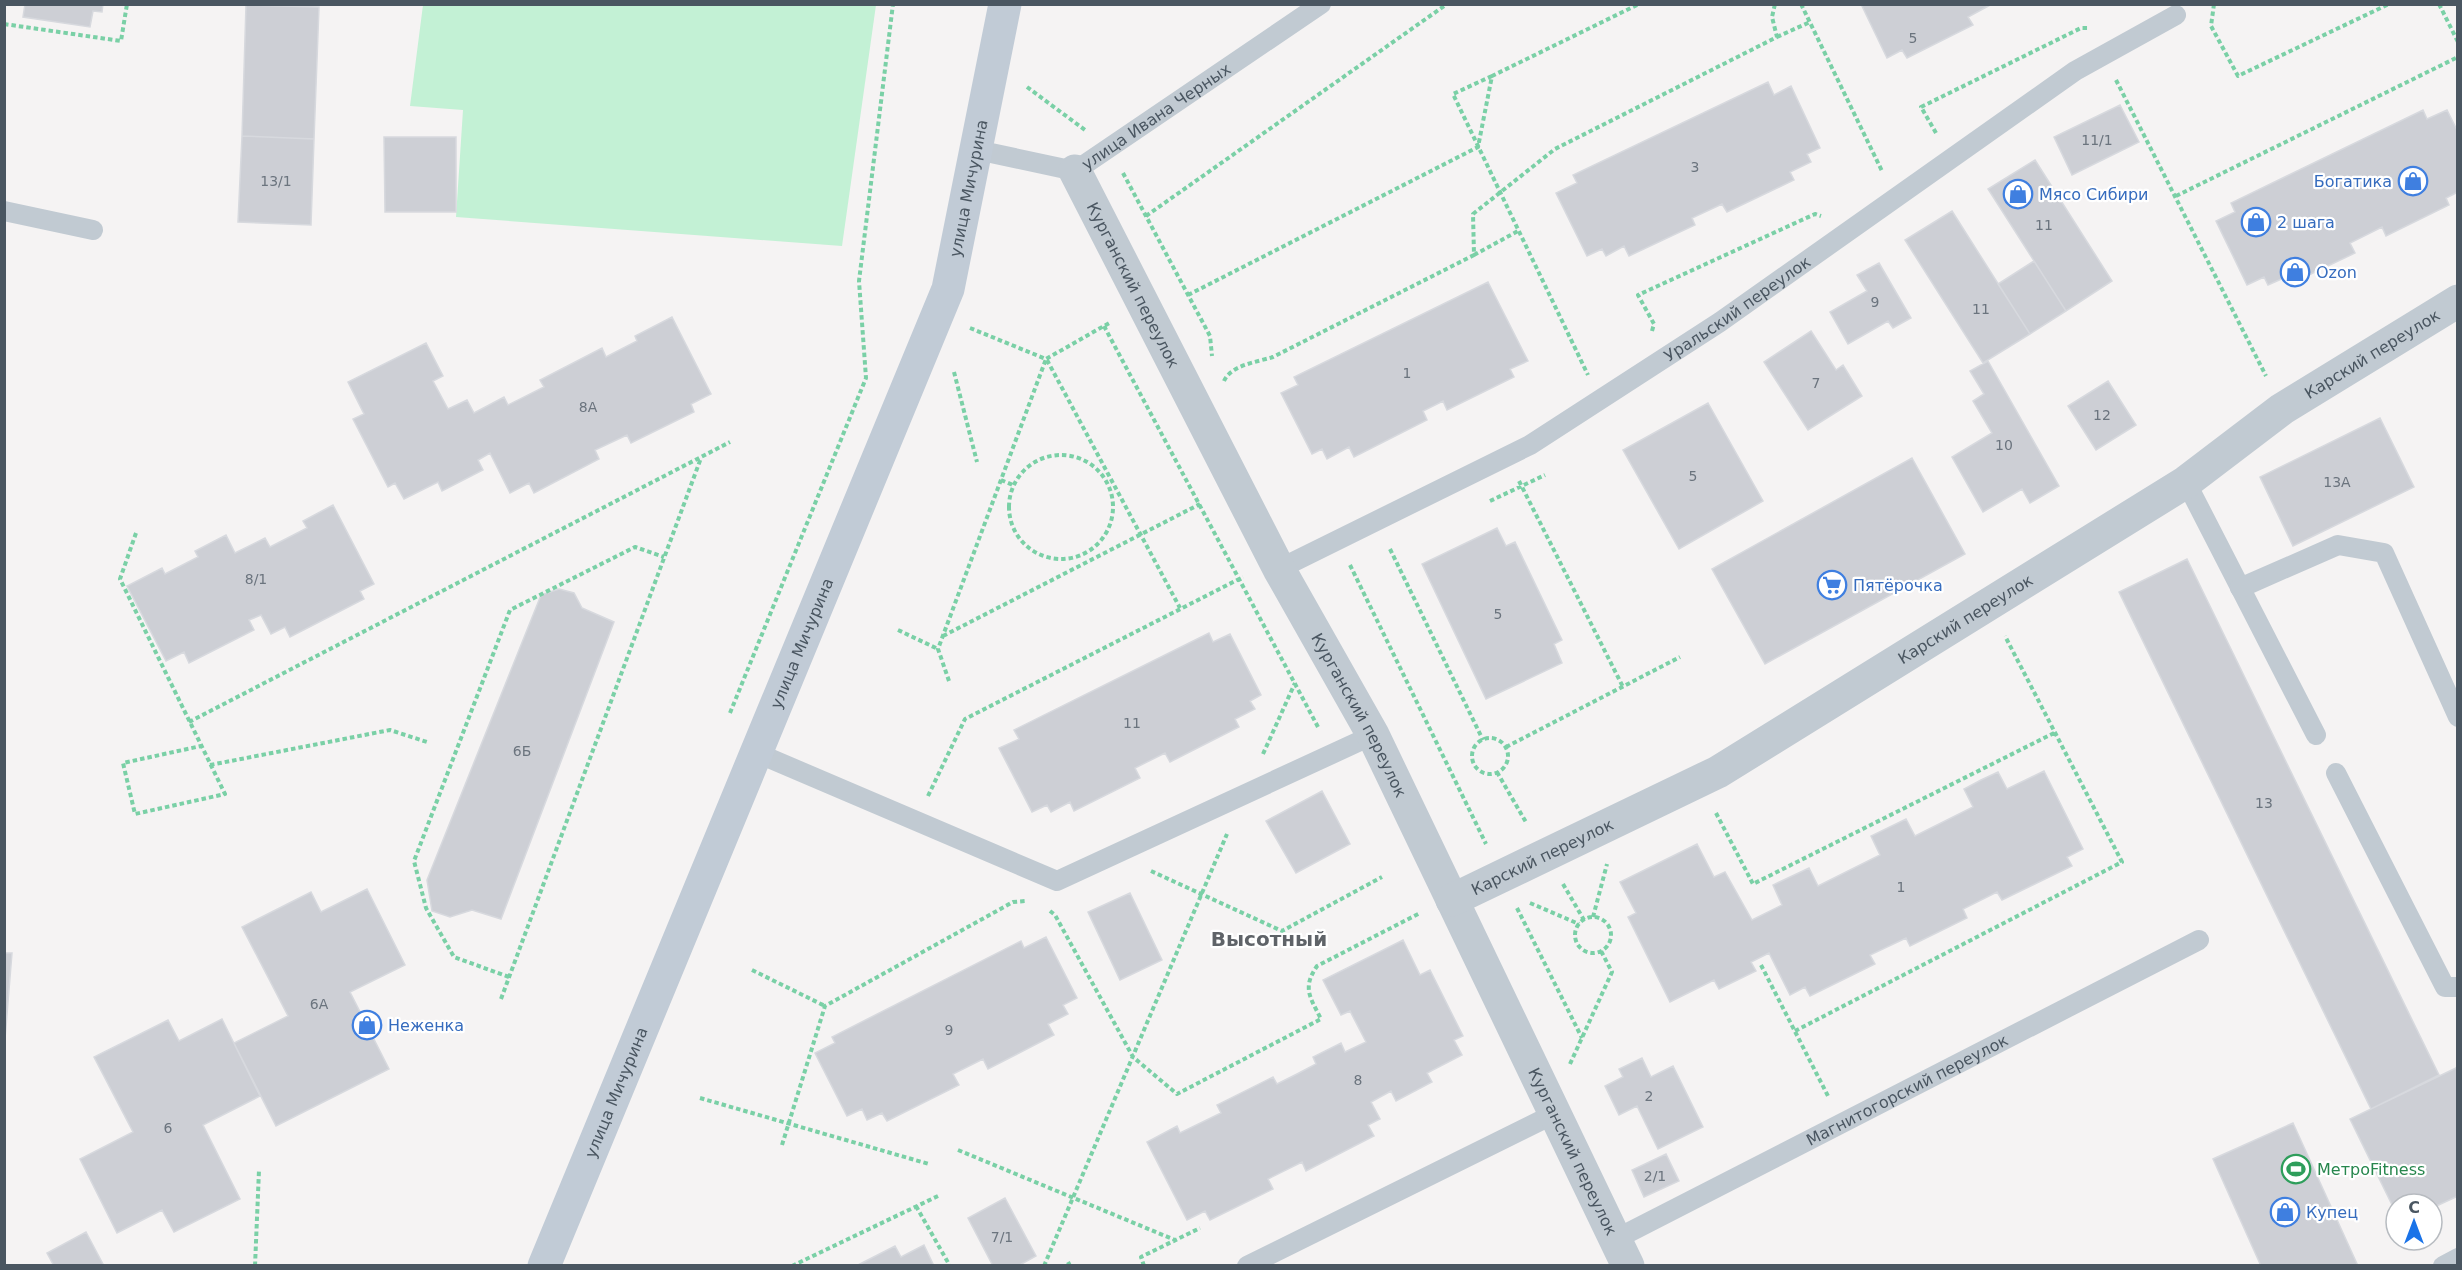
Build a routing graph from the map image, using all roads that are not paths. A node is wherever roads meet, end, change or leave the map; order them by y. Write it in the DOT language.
graph roads {
  1 [pos="1005,4"];
  2 [pos="1321,4"];
  3 [pos="2176,15"];
  4 [pos="977,150"];
  5 [pos="1075,171"];
  6 [pos="4,211"];
  7 [pos="93,230"];
  8 [pos="2457,301"];
  9 [pos="2186,482"];
  10 [pos="1276,563"];
  11 [pos="2240,588"];
  12 [pos="2457,717"];
  13 [pos="1373,735"];
  14 [pos="2316,735"];
  15 [pos="757,753"];
  16 [pos="2336,773"];
  17 [pos="1452,900"];
  18 [pos="2199,940"];
  19 [pos="2457,987"];
  20 [pos="1552,1109"];
  21 [pos="1622,1252"];
  22 [pos="2457,1258"];
  23 [pos="544,1266"];
  24 [pos="1247,1266"];
  25 [pos="2443,1266"];
  1 -- 4 [label="street, улица Мичурина"];
  2 -- 5 [label="lane, улица Ивана Черных"];
  3 -- 10 [label="lane, Уральский переулок"];
  4 -- 5 [label="lane, улица Ивана Черных"];
  4 -- 15 [label="street, улица Мичурина"];
  5 -- 10 [label="street, Курганский переулок"];
  6 -- 7 [label="lane"];
  8 -- 9 [label="street, Карский переулок"];
  9 -- 11 [label="lane"];
  9 -- 17 [label="street, Карский переулок"];
  10 -- 13 [label="street, Курганский переулок"];
  11 -- 12 [label="lane"];
  11 -- 14 [label="lane"];
  13 -- 15 [label="lane"];
  13 -- 17 [label="street, Курганский переулок"];
  15 -- 23 [label="street, улица Мичурина"];
  16 -- 19 [label="lane"];
  17 -- 20 [label="street, Курганский переулок"];
  18 -- 21 [label="lane, Магнитогорский переулок"];
  20 -- 21 [label="street, Курганский переулок"];
  20 -- 24 [label="lane"];
  22 -- 25 [label="lane"];
}
